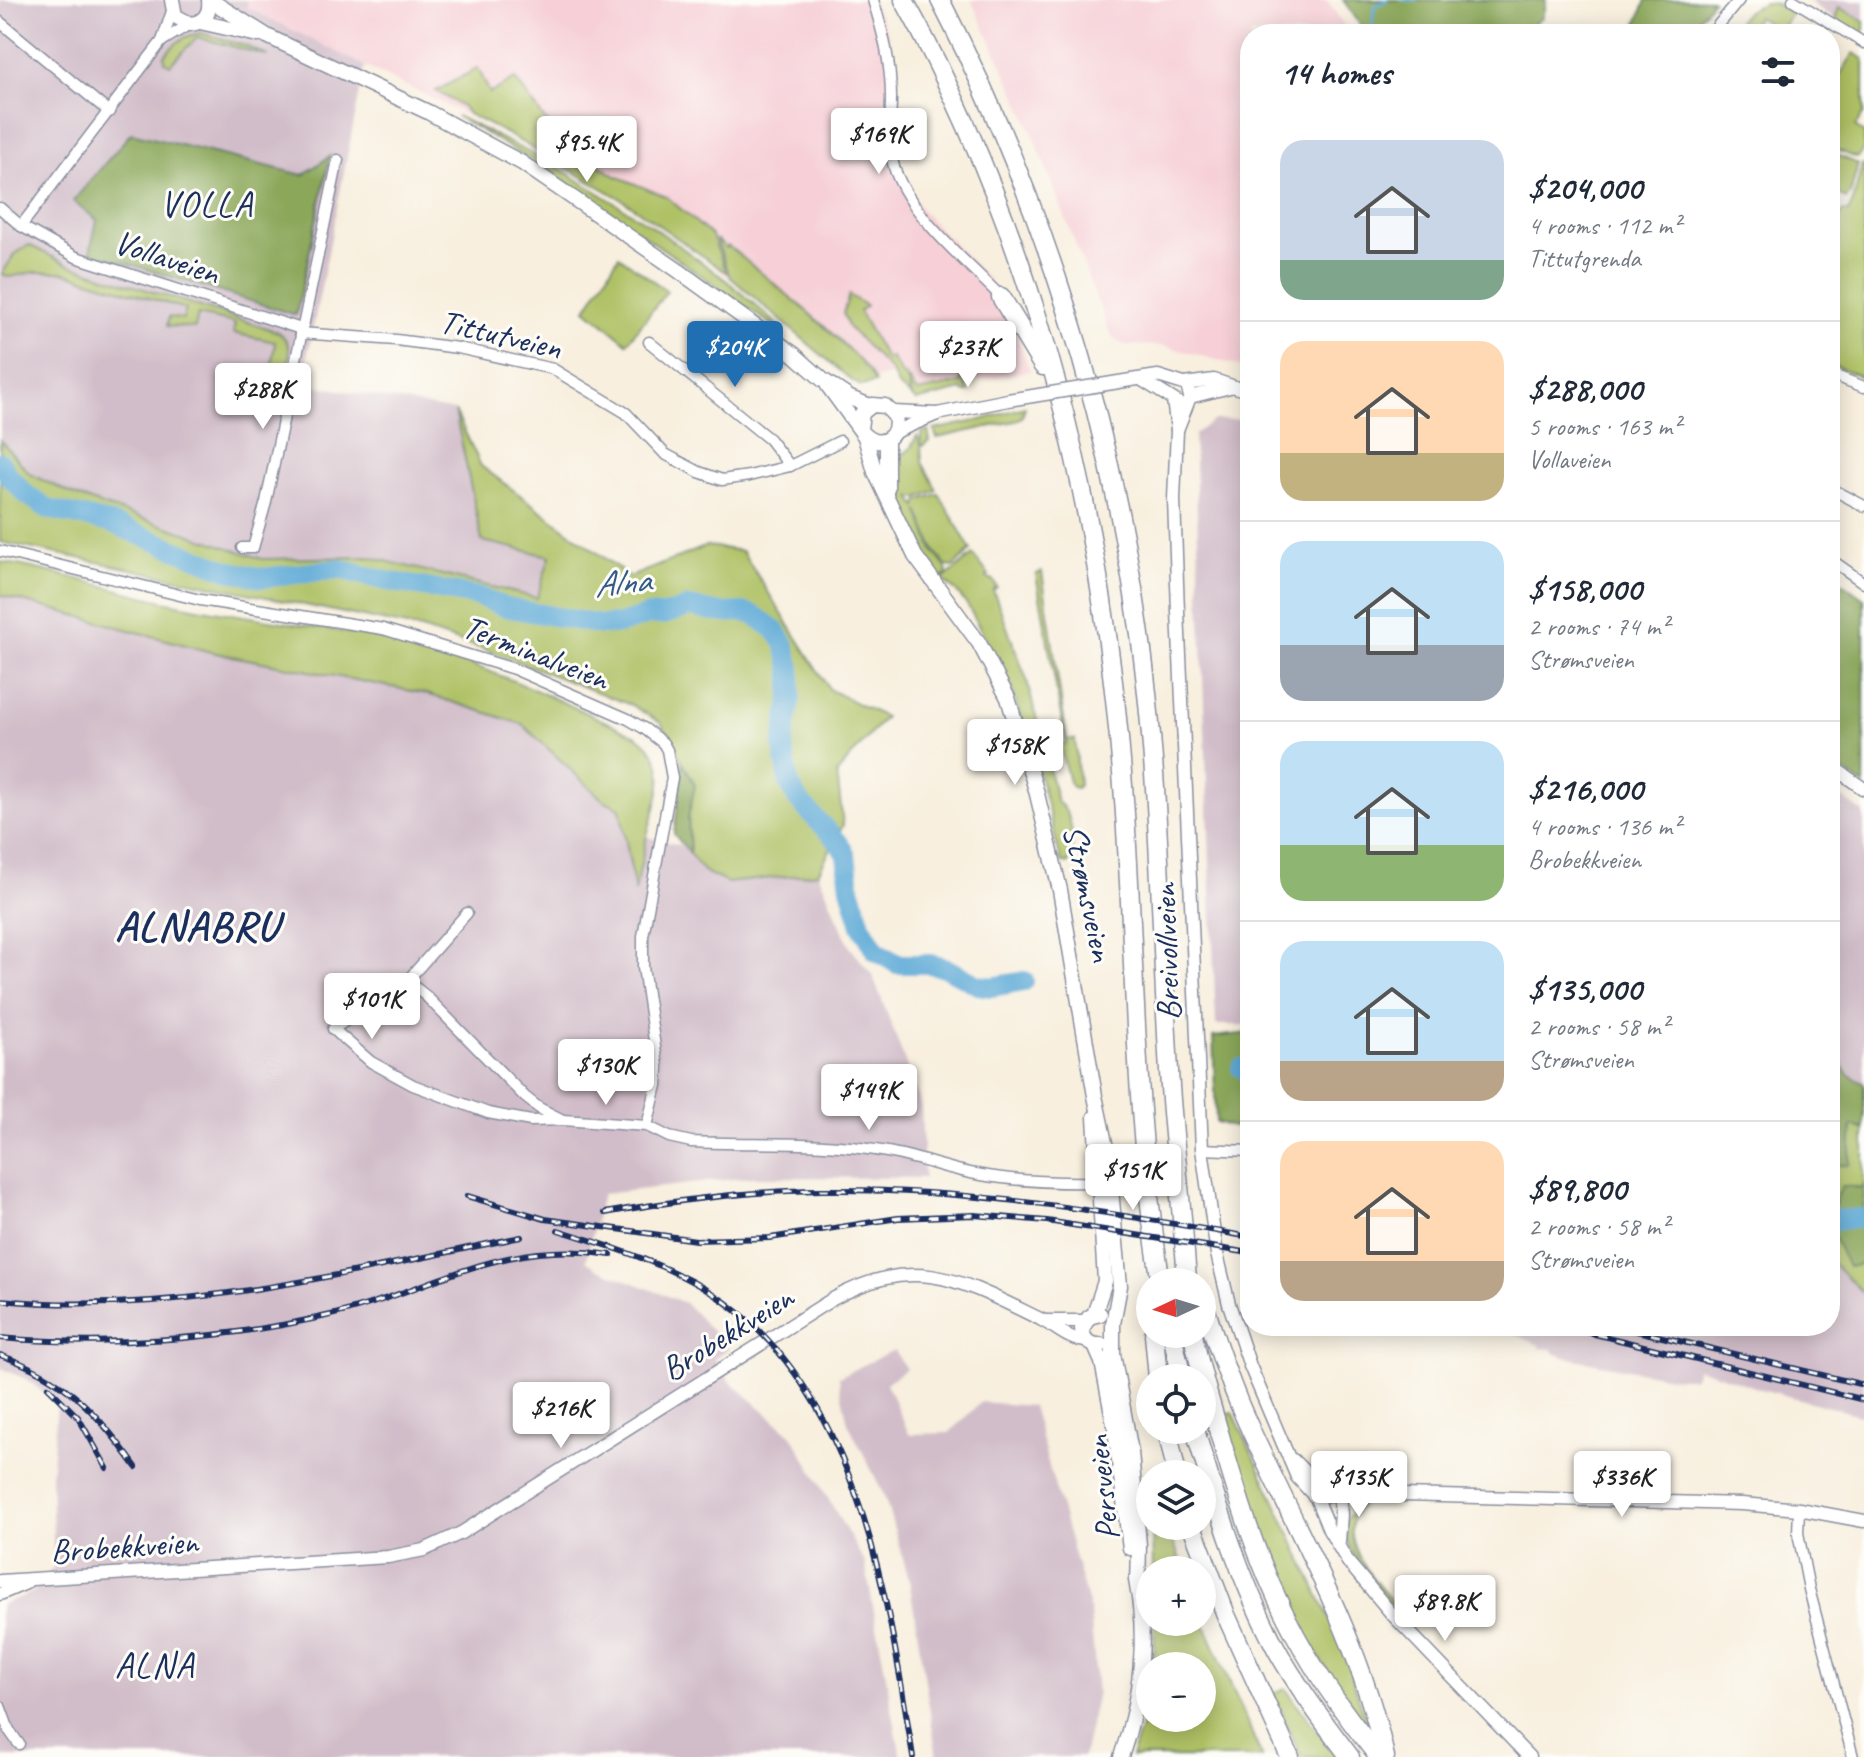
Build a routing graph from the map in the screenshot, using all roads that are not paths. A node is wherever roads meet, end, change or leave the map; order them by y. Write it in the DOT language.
graph roads {
  1 [pos="210,0"];
  2 [pos="873,0"];
  3 [pos="904,0"];
  4 [pos="940,0"];
  5 [pos="1739,0"];
  6 [pos="1793,0"];
  7 [pos="170,4"];
  8 [pos="0,22"];
  9 [pos="195,23"];
  10 [pos="1719,24"];
  11 [pos="1833,24"];
  12 [pos="1840,28"];
  13 [pos="267,36"];
  14 [pos="162,41"];
  15 [pos="1864,43"];
  16 [pos="109,112"];
  17 [pos="338,160"];
  18 [pos="0,208"];
  19 [pos="21,226"];
  20 [pos="1001,297"];
  21 [pos="301,331"];
  22 [pos="649,342"];
  23 [pos="1840,378"];
  24 [pos="823,380"];
  25 [pos="1137,380"];
  26 [pos="1182,383"];
  27 [pos="1231,386"];
  28 [pos="1864,387"];
  29 [pos="1057,389"];
  30 [pos="1240,389"];
  31 [pos="1172,398"];
  32 [pos="1189,399"];
  33 [pos="870,406"];
  34 [pos="893,412"];
  35 [pos="937,414"];
  36 [pos="1177,430"];
  37 [pos="862,433"];
  38 [pos="891,436"];
  39 [pos="840,441"];
  40 [pos="790,466"];
  41 [pos="1840,493"];
  42 [pos="888,497"];
  43 [pos="1864,506"];
  44 [pos="242,548"];
  45 [pos="0,551"];
  46 [pos="1840,566"];
  47 [pos="1864,583"];
  48 [pos="1840,772"];
  49 [pos="1864,789"];
  50 [pos="467,913"];
  51 [pos="407,981"];
  52 [pos="563,1120"];
  53 [pos="647,1126"];
  54 [pos="1202,1149"];
  55 [pos="1240,1151"];
  56 [pos="1143,1159"];
  57 [pos="1105,1182"];
  58 [pos="1184,1243"];
  59 [pos="1149,1268"];
  60 [pos="1159,1268"];
  61 [pos="1186,1268"];
  62 [pos="1192,1268"];
  63 [pos="1090,1318"];
  64 [pos="1044,1321"];
  65 [pos="1113,1329"];
  66 [pos="1216,1339"];
  67 [pos="1091,1343"];
  68 [pos="1196,1348"];
  69 [pos="1199,1444"];
  70 [pos="1291,1457"];
  71 [pos="1339,1493"];
  72 [pos="1316,1498"];
  73 [pos="1799,1509"];
  74 [pos="1864,1521"];
  75 [pos="1197,1540"];
  76 [pos="1339,1542"];
  77 [pos="1139,1556"];
  78 [pos="1136,1578"];
  79 [pos="33,1580"];
  80 [pos="0,1581"];
  81 [pos="0,1594"];
  82 [pos="1141,1636"];
  83 [pos="0,1706"];
  84 [pos="19,1744"];
  85 [pos="1121,1757"];
  86 [pos="1290,1757"];
  87 [pos="1350,1757"];
  88 [pos="1382,1757"];
  89 [pos="1529,1757"];
  90 [pos="1853,1757"];
  1 -- 9 [label="main road"];
  1 -- 13 [label="main road, Strømsveien"];
  2 -- 20 [label="street"];
  3 -- 29 [label="highway"];
  4 -- 58 [label="highway"];
  5 -- 10 [label="street"];
  6 -- 11 [label="street"];
  7 -- 9 [label="main road"];
  7 -- 14 [label="street"];
  8 -- 16 [label="street"];
  9 -- 13 [label="main road, Strømsveien"];
  9 -- 14 [label="street"];
  12 -- 15 [label="street"];
  13 -- 24 [label="main road, Strømsveien"];
  14 -- 16 [label="street"];
  16 -- 19 [label="street"];
  17 -- 21 [label="street"];
  18 -- 19 [label="street, Vollaveien"];
  19 -- 21 [label="street, Vollaveien"];
  20 -- 29 [label="highway"];
  21 -- 40 [label="street, Tittutveien"];
  21 -- 44 [label="street"];
  22 -- 40 [label="street"];
  23 -- 28 [label="street"];
  24 -- 33 [label="main road, Strømsveien"];
  24 -- 37 [label="main road, Strømsveien"];
  25 -- 26 [label="street"];
  25 -- 31 [label="street"];
  25 -- 35 [label="street, bridge"];
  26 -- 27 [label="street"];
  26 -- 31 [label="street"];
  26 -- 32 [label="street"];
  27 -- 30 [label="street"];
  27 -- 32 [label="street"];
  29 -- 56 [label="highway"];
  31 -- 32 [label="street"];
  31 -- 36 [label="street, Breivollveien"];
  32 -- 36 [label="street, Breivollveien"];
  33 -- 34 [label="main road"];
  33 -- 37 [label="main road"];
  34 -- 35 [label="street"];
  34 -- 38 [label="main road"];
  35 -- 38 [label="street"];
  36 -- 54 [label="street, Breivollveien"];
  37 -- 38 [label="main road"];
  37 -- 42 [label="main road, Strømsveien"];
  38 -- 42 [label="main road, Strømsveien"];
  39 -- 40 [label="street, Tittutveien"];
  41 -- 43 [label="street"];
  42 -- 57 [label="main road, Strømsveien"];
  45 -- 53 [label="street, Terminalveien"];
  46 -- 47 [label="street"];
  48 -- 49 [label="street"];
  50 -- 51 [label="street"];
  51 -- 52 [label="street"];
  51 -- 52 [label="street"];
  52 -- 53 [label="street"];
  53 -- 57 [label="street"];
  54 -- 55 [label="street"];
  54 -- 70 [label="street, Breivollveien"];
  56 -- 59 [label="highway"];
  56 -- 60 [label="highway"];
  57 -- 63 [label="main road, Strømsveien"];
  57 -- 65 [label="main road, Strømsveien"];
  58 -- 61 [label="highway"];
  58 -- 62 [label="highway"];
  63 -- 64 [label="street, Brobekkveien"];
  63 -- 65 [label="main road"];
  63 -- 67 [label="main road"];
  64 -- 67 [label="street, Brobekkveien"];
  64 -- 79 [label="street, Brobekkveien"];
  65 -- 67 [label="main road"];
  65 -- 77 [label="main road, Persveien"];
  66 -- 88 [label="highway"];
  67 -- 78 [label="main road, Persveien"];
  68 -- 88 [label="highway"];
  69 -- 87 [label="highway"];
  70 -- 71 [label="street, Breivollveien"];
  70 -- 72 [label="street, Breivollveien"];
  71 -- 72 [label="street"];
  71 -- 73 [label="street"];
  71 -- 76 [label="street"];
  72 -- 76 [label="street"];
  73 -- 74 [label="street"];
  73 -- 90 [label="street"];
  75 -- 86 [label="highway"];
  76 -- 89 [label="street"];
  79 -- 80 [label="street, Brobekkveien"];
  79 -- 81 [label="street, Brobekkveien"];
  82 -- 85 [label="main road, Persveien"];
  83 -- 84 [label="street"];
}
